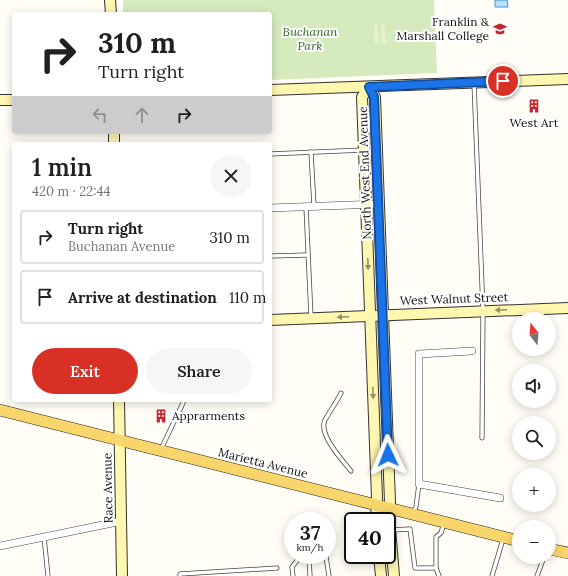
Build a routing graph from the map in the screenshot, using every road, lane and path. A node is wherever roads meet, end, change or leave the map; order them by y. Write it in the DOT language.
graph roads {
  1 [pos="110,0"];
  2 [pos="111,12"];
  3 [pos="568,79"];
  4 [pos="474,82"];
  5 [pos="369,87"];
  6 [pos="272,90"];
  7 [pos="0,100"];
  8 [pos="12,100"];
  9 [pos="364,150"];
  10 [pos="311,152"];
  11 [pos="272,154"];
  12 [pos="366,204"];
  13 [pos="379,204"];
  14 [pos="310,206"];
  15 [pos="272,208"];
  16 [pos="308,254"];
  17 [pos="272,256"];
  18 [pos="568,308"];
  19 [pos="483,311"];
  20 [pos="383,315"];
  21 [pos="370,316"];
  22 [pos="311,318"];
  23 [pos="272,320"];
  24 [pos="472,351"];
  25 [pos="341,393"];
  26 [pos="119,402"];
  27 [pos="183,402"];
  28 [pos="0,410"];
  29 [pos="482,438"];
  30 [pos="120,441"];
  31 [pos="160,450"];
  32 [pos="351,471"];
  33 [pos="419,484"];
  34 [pos="500,498"];
  35 [pos="377,505"];
  36 [pos="390,508"];
  37 [pos="377,512"];
  38 [pos="390,512"];
  39 [pos="412,514"];
  40 [pos="122,521"];
  41 [pos="444,522"];
  42 [pos="396,530"];
  43 [pos="44,536"];
  44 [pos="503,537"];
  45 [pos="512,539"];
  46 [pos="0,546"];
  47 [pos="556,550"];
  48 [pos="568,553"];
  49 [pos="294,564"];
  50 [pos="309,564"];
  51 [pos="327,564"];
  52 [pos="380,564"];
  53 [pos="393,564"];
  54 [pos="541,564"];
  55 [pos="277,568"];
  56 [pos="436,568"];
  57 [pos="48,576"];
  58 [pos="122,576"];
  59 [pos="180,576"];
  60 [pos="293,576"];
  61 [pos="310,576"];
  62 [pos="329,576"];
  63 [pos="381,576"];
  64 [pos="394,576"];
  65 [pos="439,576"];
  66 [pos="492,576"];
  67 [pos="537,576"];
  1 -- 2 [label="street"];
  3 -- 4 [label="street"];
  4 -- 5 [label="street"];
  4 -- 19 [label="lane"];
  5 -- 6 [label="street"];
  5 -- 9 [label="street, North West End Avenue"];
  5 -- 13 [label="street, North West End Avenue"];
  7 -- 8 [label="street"];
  9 -- 10 [label="lane"];
  9 -- 12 [label="street, North West End Avenue"];
  10 -- 11 [label="lane"];
  10 -- 14 [label="lane"];
  12 -- 13 [label="street"];
  12 -- 14 [label="street"];
  12 -- 21 [label="street, North West End Avenue, one-way"];
  13 -- 20 [label="street, North West End Avenue"];
  14 -- 15 [label="street"];
  14 -- 16 [label="lane"];
  16 -- 17 [label="lane"];
  16 -- 22 [label="lane"];
  18 -- 19 [label="street, West Walnut Street, one-way"];
  19 -- 20 [label="street, West Walnut Street"];
  19 -- 29 [label="lane"];
  20 -- 21 [label="street, West Walnut Street"];
  20 -- 36 [label="street, North West End Avenue"];
  21 -- 22 [label="street, West Walnut Street, one-way"];
  21 -- 35 [label="street, North West End Avenue, one-way"];
  22 -- 23 [label="street, West Walnut Street"];
  24 -- 33 [label="street"];
  25 -- 32 [label="lane"];
  26 -- 30 [label="street, Race Avenue"];
  27 -- 31 [label="lane"];
  28 -- 30 [label="main road, Marietta Avenue"];
  30 -- 31 [label="main road, Marietta Avenue"];
  30 -- 40 [label="street, Race Avenue"];
  31 -- 35 [label="main road, Marietta Avenue"];
  33 -- 34 [label="street"];
  33 -- 39 [label="lane"];
  35 -- 36 [label="main road, Marietta Avenue"];
  35 -- 37 [label="street, North West End Avenue"];
  36 -- 38 [label="street, North West End Avenue"];
  36 -- 39 [label="main road, Marietta Avenue"];
  39 -- 41 [label="main road, Marietta Avenue"];
  40 -- 43 [label="street"];
  40 -- 58 [label="street, Race Avenue"];
  41 -- 44 [label="main road, Marietta Avenue"];
  41 -- 56 [label="lane"];
  42 -- 56 [label="lane"];
  43 -- 46 [label="street"];
  43 -- 57 [label="lane"];
  44 -- 45 [label="main road, Marietta Avenue"];
  44 -- 66 [label="lane"];
  47 -- 48 [label="main road"];
  49 -- 60 [label="lane"];
  50 -- 61 [label="lane"];
  51 -- 62 [label="lane"];
  52 -- 63 [label="street"];
  53 -- 64 [label="street, North West End Avenue"];
  54 -- 67 [label="lane"];
  55 -- 59 [label="lane"];
  56 -- 65 [label="lane"];
}
